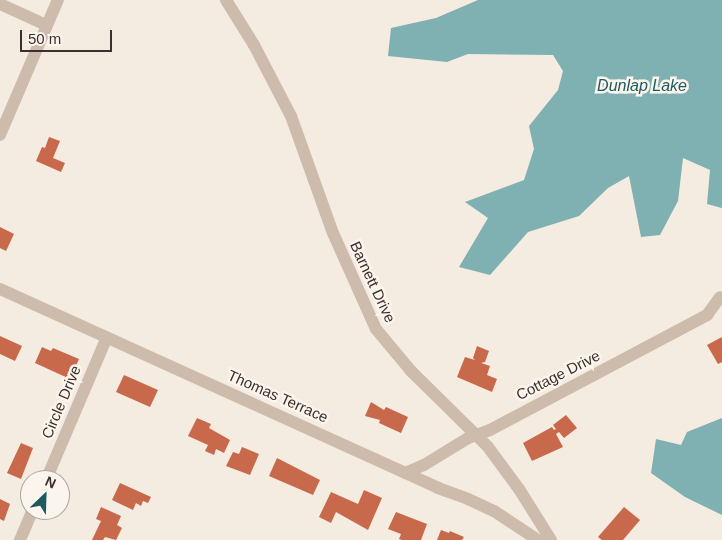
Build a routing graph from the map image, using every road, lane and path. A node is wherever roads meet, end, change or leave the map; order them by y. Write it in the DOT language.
graph roads {
  1 [pos="58,0"];
  2 [pos="226,0"];
  3 [pos="0,4"];
  4 [pos="46,25"];
  5 [pos="0,135"];
  6 [pos="0,289"];
  7 [pos="720,298"];
  8 [pos="108,337"];
  9 [pos="476,436"];
  10 [pos="50,470"];
  11 [pos="406,473"];
  12 [pos="29,520"];
  13 [pos="20,540"];
  14 [pos="538,540"];
  15 [pos="551,540"];
  1 -- 4 [label="street"];
  2 -- 9 [label="street, Barnett Drive"];
  3 -- 4 [label="street"];
  4 -- 5 [label="street"];
  6 -- 8 [label="street, Thomas Terrace"];
  7 -- 9 [label="street, Cottage Drive"];
  8 -- 10 [label="street, Circle Drive"];
  8 -- 11 [label="street, Thomas Terrace"];
  9 -- 11 [label="street, Cottage Drive"];
  9 -- 15 [label="street, Barnett Drive"];
  11 -- 14 [label="street, Thomas Terrace"];
  12 -- 13 [label="street"];
}
